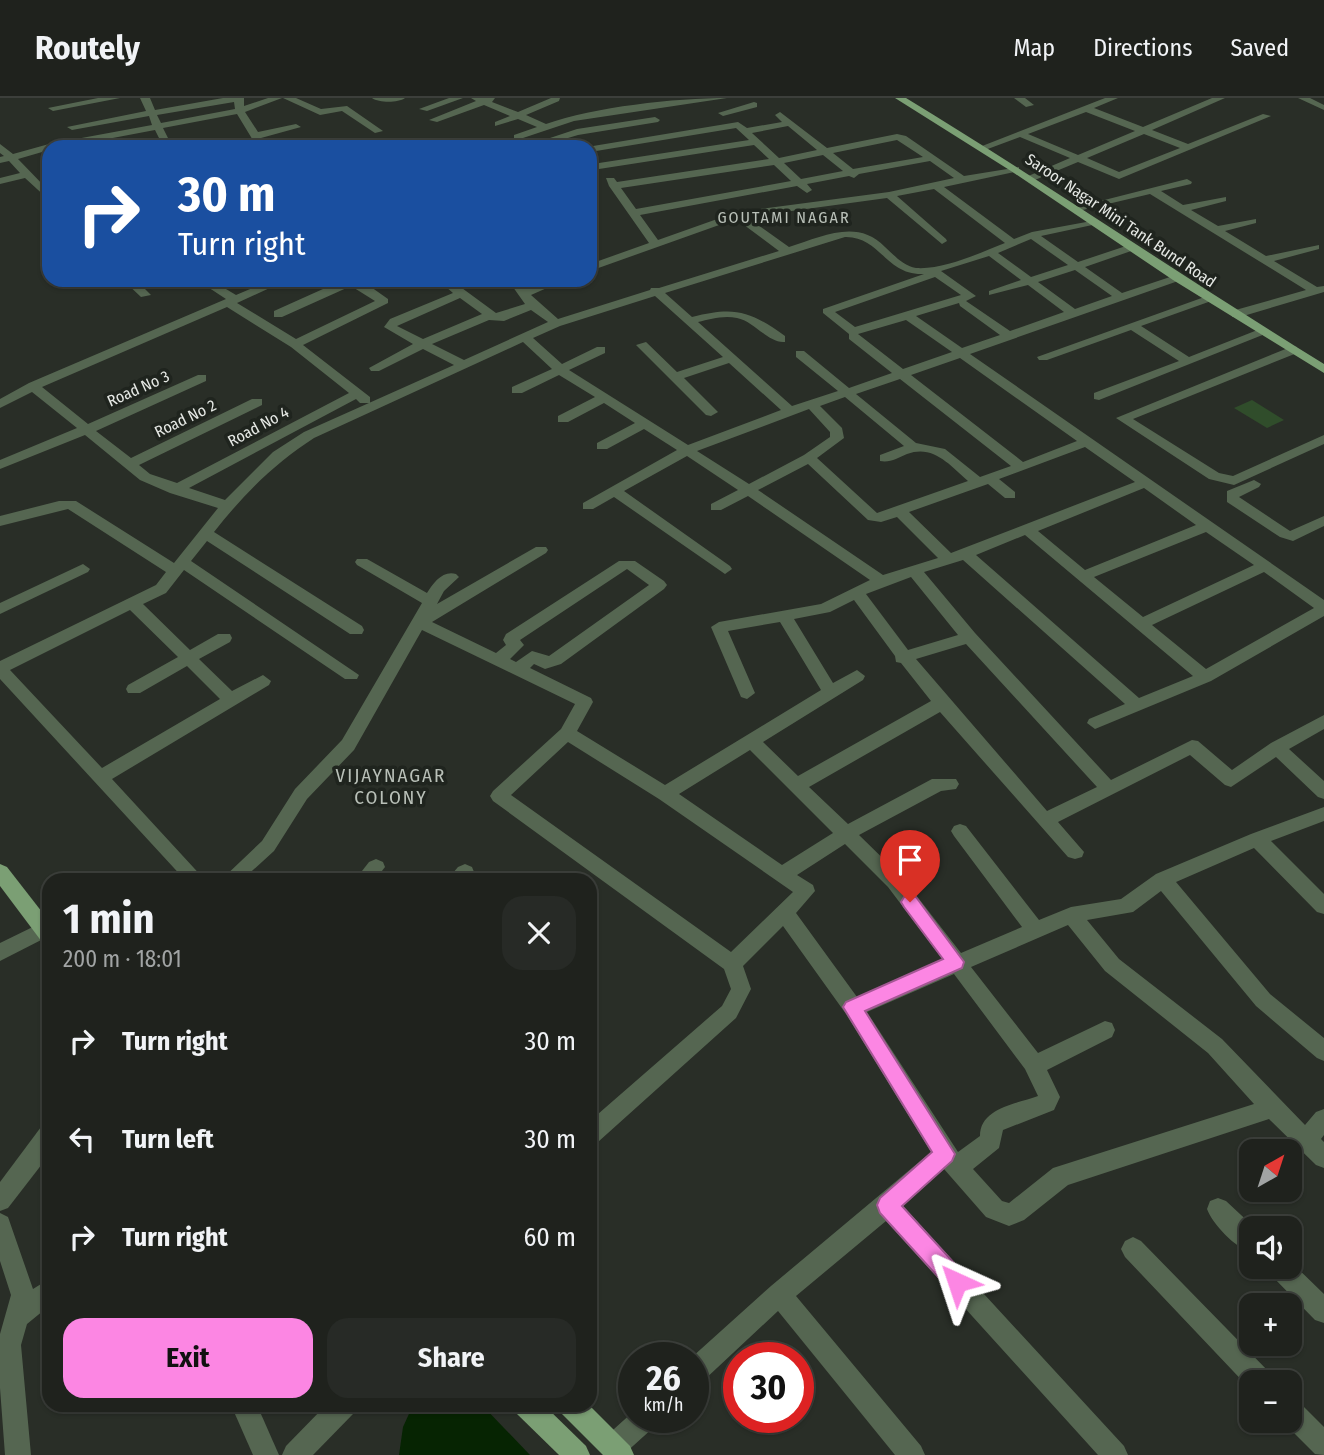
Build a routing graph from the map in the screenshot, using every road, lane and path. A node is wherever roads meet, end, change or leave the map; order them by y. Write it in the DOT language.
graph roads {
  1 [pos="115,98"];
  2 [pos="145,98"];
  3 [pos="239,98"];
  4 [pos="277,98"];
  5 [pos="288,98"];
  6 [pos="377,98"];
  7 [pos="400,98"];
  8 [pos="458,98"];
  9 [pos="556,98"];
  10 [pos="722,98"];
  11 [pos="743,98"];
  12 [pos="900,98"];
  13 [pos="1019,98"];
  14 [pos="1112,98"];
  15 [pos="1220,98"];
  16 [pos="1303,98"];
  17 [pos="485,99"];
  18 [pos="643,99"];
  19 [pos="606,102"];
  20 [pos="685,105"];
  21 [pos="754,105"];
  22 [pos="1029,105"];
  23 [pos="53,108"];
  24 [pos="1322,108"];
  25 [pos="424,109"];
  26 [pos="650,109"];
  27 [pos="1087,109"];
  28 [pos="240,111"];
  29 [pos="764,111"];
  30 [pos="151,113"];
  31 [pos="614,113"];
  32 [pos="723,113"];
  33 [pos="780,115"];
  34 [pos="520,116"];
  35 [pos="1266,116"];
  36 [pos="572,118"];
  37 [pos="434,120"];
  38 [pos="790,123"];
  39 [pos="498,124"];
  40 [pos="157,125"];
  41 [pos="622,125"];
  42 [pos="72,127"];
  43 [pos="296,127"];
  44 [pos="545,127"];
  45 [pos="378,131"];
  46 [pos="746,131"];
  47 [pos="1144,131"];
  48 [pos="577,132"];
  49 [pos="1021,134"];
  50 [pos="255,136"];
  51 [pos="517,137"];
  52 [pos="91,140"];
  53 [pos="164,140"];
  54 [pos="257,140"];
  55 [pos="551,140"];
  56 [pos="582,140"];
  57 [pos="756,142"];
  58 [pos="0,147"];
  59 [pos="982,148"];
  60 [pos="1189,148"];
  61 [pos="42,149"];
  62 [pos="825,153"];
  63 [pos="597,154"];
  64 [pos="597,155"];
  65 [pos="932,158"];
  66 [pos="1079,158"];
  67 [pos="5,159"];
  68 [pos="778,161"];
  69 [pos="597,162"];
  70 [pos="1015,169"];
  71 [pos="26,175"];
  72 [pos="855,175"];
  73 [pos="1030,179"];
  74 [pos="963,180"];
  75 [pos="0,181"];
  76 [pos="1187,182"];
  77 [pos="800,184"];
  78 [pos="614,186"];
  79 [pos="937,186"];
  80 [pos="42,190"];
  81 [pos="1153,191"];
  82 [pos="889,195"];
  83 [pos="714,198"];
  84 [pos="1223,199"];
  85 [pos="819,203"];
  86 [pos="1074,209"];
  87 [pos="1181,209"];
  88 [pos="633,213"];
  89 [pos="733,216"];
  90 [pos="1252,221"];
  91 [pos="1093,222"];
  92 [pos="1216,230"];
  93 [pos="1032,235"];
  94 [pos="943,241"];
  95 [pos="655,243"];
  96 [pos="1013,244"];
  97 [pos="1315,247"];
  98 [pos="1130,248"];
  99 [pos="788,252"];
  100 [pos="990,253"];
  101 [pos="1264,260"];
  102 [pos="597,265"];
  103 [pos="1073,265"];
  104 [pos="926,273"];
  105 [pos="1177,278"];
  106 [pos="1030,282"];
  107 [pos="136,287"];
  108 [pos="212,287"];
  109 [pos="265,287"];
  110 [pos="339,287"];
  111 [pos="362,287"];
  112 [pos="452,287"];
  113 [pos="519,287"];
  114 [pos="542,287"];
  115 [pos="1319,289"];
  116 [pos="655,290"];
  117 [pos="993,293"];
  118 [pos="460,294"];
  119 [pos="524,294"];
  120 [pos="145,295"];
  121 [pos="1121,297"];
  122 [pos="1210,298"];
  123 [pos="232,302"];
  124 [pos="964,304"];
  125 [pos="532,305"];
  126 [pos="1073,313"];
  127 [pos="278,314"];
  128 [pos="1236,314"];
  129 [pos="488,316"];
  130 [pos="910,317"];
  131 [pos="690,321"];
  132 [pos="556,323"];
  133 [pos="1131,325"];
  134 [pos="1264,332"];
  135 [pos="523,336"];
  136 [pos="853,336"];
  137 [pos="1009,336"];
  138 [pos="781,339"];
  139 [pos="295,344"];
  140 [pos="422,344"];
  141 [pos="642,345"];
  142 [pos="601,350"];
  143 [pos="1293,350"];
  144 [pos="960,353"];
  145 [pos="800,354"];
  146 [pos="1043,357"];
  147 [pos="733,358"];
  148 [pos="1189,362"];
  149 [pos="464,365"];
  150 [pos="375,368"];
  151 [pos="1324,369"];
  152 [pos="561,370"];
  153 [pos="898,373"];
  154 [pos="675,377"];
  155 [pos="202,378"];
  156 [pos="33,386"];
  157 [pos="517,390"];
  158 [pos="847,393"];
  159 [pos="357,394"];
  160 [pos="1099,396"];
  161 [pos="604,398"];
  162 [pos="257,402"];
  163 [pos="0,404"];
  164 [pos="811,404"];
  165 [pos="373,406"];
  166 [pos="789,410"];
  167 [pos="711,412"];
  168 [pos="563,419"];
  169 [pos="644,424"];
  170 [pos="88,429"];
  171 [pos="1324,439"];
  172 [pos="1086,442"];
  173 [pos="603,446"];
  174 [pos="0,447"];
  175 [pos="913,447"];
  176 [pos="684,451"];
  177 [pos="1324,452"];
  178 [pos="809,458"];
  179 [pos="886,458"];
  180 [pos="15,460"];
  181 [pos="128,464"];
  182 [pos="0,465"];
  183 [pos="1021,467"];
  184 [pos="983,480"];
  185 [pos="1145,482"];
  186 [pos="747,489"];
  187 [pos="175,490"];
  188 [pos="614,491"];
  189 [pos="1010,495"];
  190 [pos="227,506"];
  191 [pos="588,506"];
  192 [pos="716,507"];
  193 [pos="899,511"];
  194 [pos="1324,520"];
  195 [pos="0,522"];
  196 [pos="1207,526"];
  197 [pos="1028,530"];
  198 [pos="207,534"];
  199 [pos="541,550"];
  200 [pos="957,557"];
  201 [pos="362,562"];
  202 [pos="178,566"];
  203 [pos="1265,566"];
  204 [pos="83,569"];
  205 [pos="725,569"];
  206 [pos="915,572"];
  207 [pos="1083,576"];
  208 [pos="451,577"];
  209 [pos="881,581"];
  210 [pos="856,592"];
  211 [pos="131,602"];
  212 [pos="431,602"];
  213 [pos="1324,608"];
  214 [pos="0,609"];
  215 [pos="785,616"];
  216 [pos="419,622"];
  217 [pos="1141,624"];
  218 [pos="356,629"];
  219 [pos="969,637"];
  220 [pos="224,638"];
  221 [pos="189,658"];
  222 [pos="902,658"];
  223 [pos="498,660"];
  224 [pos="0,669"];
  225 [pos="517,670"];
  226 [pos="351,675"];
  227 [pos="857,676"];
  228 [pos="1205,677"];
  229 [pos="263,681"];
  230 [pos="134,689"];
  231 [pos="830,692"];
  232 [pos="747,693"];
  233 [pos="231,700"];
  234 [pos="940,704"];
  235 [pos="1137,705"];
  236 [pos="1324,721"];
  237 [pos="1095,723"];
  238 [pos="567,733"];
  239 [pos="752,742"];
  240 [pos="1276,748"];
  241 [pos="101,776"];
  242 [pos="950,784"];
  243 [pos="798,785"];
  244 [pos="1109,789"];
  245 [pos="1324,792"];
  246 [pos="665,793"];
  247 [pos="1324,814"];
  248 [pos="1045,820"];
  249 [pos="960,831"];
  250 [pos="846,834"];
  251 [pos="1257,839"];
  252 [pos="1075,852"];
  253 [pos="0,872"];
  254 [pos="190,873"];
  255 [pos="238,873"];
  256 [pos="781,875"];
  257 [pos="1163,879"];
  258 [pos="1324,906"];
  259 [pos="785,913"];
  260 [pos="1071,915"];
  261 [pos="42,928"];
  262 [pos="1035,929"];
  263 [pos="42,935"];
  264 [pos="0,953"];
  265 [pos="955,962"];
  266 [pos="732,964"];
  267 [pos="853,1007"];
  268 [pos="1105,1030"];
  269 [pos="1324,1051"];
  270 [pos="1032,1062"];
  271 [pos="1272,1108"];
  272 [pos="1324,1119"];
  273 [pos="597,1129"];
  274 [pos="1306,1140"];
  275 [pos="42,1143"];
  276 [pos="1324,1157"];
  277 [pos="951,1161"];
  278 [pos="0,1200"];
  279 [pos="887,1205"];
  280 [pos="1218,1209"];
  281 [pos="0,1225"];
  282 [pos="1239,1229"];
  283 [pos="1133,1249"];
  284 [pos="1291,1279"];
  285 [pos="779,1294"];
  286 [pos="42,1297"];
  287 [pos="1324,1311"];
  288 [pos="19,1315"];
  289 [pos="5,1344"];
  290 [pos="709,1358"];
  291 [pos="1249,1370"];
  292 [pos="247,1412"];
  293 [pos="337,1412"];
  294 [pos="533,1412"];
  295 [pos="578,1412"];
  296 [pos="1302,1423"];
  297 [pos="632,1433"];
  298 [pos="1324,1445"];
  299 [pos="617,1451"];
  300 [pos="18,1455"];
  301 [pos="266,1455"];
  302 [pos="295,1455"];
  303 [pos="577,1455"];
  304 [pos="912,1455"];
  305 [pos="1115,1455"];
  1 -- 23 [label="street"];
  2 -- 30 [label="street"];
  3 -- 28 [label="street"];
  3 -- 30 [label="street"];
  4 -- 28 [label="street"];
  5 -- 45 [label="street"];
  6 -- 7 [label="street"];
  8 -- 25 [label="street"];
  9 -- 34 [label="street"];
  9 -- 36 [label="street"];
  10 -- 20 [label="street"];
  11 -- 21 [label="street"];
  12 -- 59 [label="main road, Saroor Nagar Mini Tank Bund Road"];
  13 -- 22 [label="street"];
  14 -- 27 [label="street"];
  15 -- 47 [label="street"];
  16 -- 24 [label="street"];
  17 -- 34 [label="street"];
  17 -- 37 [label="street"];
  18 -- 26 [label="street"];
  19 -- 31 [label="street"];
  20 -- 26 [label="street"];
  21 -- 29 [label="street"];
  21 -- 32 [label="street"];
  26 -- 31 [label="street"];
  26 -- 41 [label="street"];
  27 -- 47 [label="street"];
  27 -- 49 [label="street"];
  28 -- 40 [label="street"];
  28 -- 50 [label="street"];
  30 -- 40 [label="street"];
  30 -- 42 [label="street"];
  31 -- 36 [label="street"];
  31 -- 41 [label="street"];
  33 -- 38 [label="street"];
  34 -- 39 [label="street"];
  34 -- 44 [label="street"];
  35 -- 60 [label="street"];
  36 -- 44 [label="street"];
  36 -- 48 [label="street"];
  38 -- 46 [label="street"];
  38 -- 62 [label="street"];
  40 -- 52 [label="street"];
  40 -- 53 [label="street"];
  41 -- 48 [label="street"];
  43 -- 50 [label="street"];
  44 -- 51 [label="street"];
  46 -- 57 [label="street"];
  46 -- 63 [label="street"];
  47 -- 60 [label="street"];
  47 -- 66 [label="street"];
  48 -- 55 [label="street"];
  48 -- 56 [label="street"];
  49 -- 59 [label="street"];
  49 -- 66 [label="street"];
  50 -- 54 [label="street"];
  57 -- 64 [label="street"];
  57 -- 68 [label="street"];
  58 -- 67 [label="street"];
  59 -- 70 [label="main road, Saroor Nagar Mini Tank Bund Road"];
  60 -- 66 [label="street"];
  61 -- 67 [label="street"];
  62 -- 65 [label="street"];
  62 -- 68 [label="street"];
  62 -- 72 [label="street"];
  65 -- 72 [label="street"];
  65 -- 74 [label="street"];
  66 -- 73 [label="street"];
  67 -- 71 [label="street"];
  68 -- 77 [label="street"];
  68 -- 78 [label="street"];
  69 -- 78 [label="street"];
  70 -- 73 [label="main road, Saroor Nagar Mini Tank Bund Road"];
  70 -- 74 [label="street"];
  71 -- 75 [label="street"];
  71 -- 80 [label="street"];
  72 -- 77 [label="street"];
  73 -- 86 [label="main road, Saroor Nagar Mini Tank Bund Road"];
  74 -- 79 [label="street"];
  76 -- 81 [label="street"];
  77 -- 83 [label="street"];
  77 -- 85 [label="street"];
  78 -- 88 [label="street"];
  79 -- 82 [label="street"];
  79 -- 96 [label="street"];
  81 -- 86 [label="street"];
  81 -- 87 [label="street"];
  82 -- 85 [label="street"];
  82 -- 94 [label="street"];
  83 -- 88 [label="street"];
  83 -- 89 [label="street"];
  84 -- 87 [label="street"];
  85 -- 89 [label="street"];
  86 -- 91 [label="main road, Saroor Nagar Mini Tank Bund Road"];
  87 -- 92 [label="street"];
  88 -- 95 [label="street"];
  89 -- 95 [label="street"];
  89 -- 99 [label="street"];
  90 -- 92 [label="street"];
  91 -- 93 [label="street"];
  91 -- 98 [label="main road, Saroor Nagar Mini Tank Bund Road"];
  92 -- 101 [label="street"];
  93 -- 96 [label="street"];
  93 -- 103 [label="street"];
  95 -- 102 [label="street"];
  96 -- 100 [label="street"];
  97 -- 101 [label="street"];
  98 -- 103 [label="street"];
  98 -- 105 [label="main road, Saroor Nagar Mini Tank Bund Road"];
  99 -- 104 [label="street"];
  99 -- 116 [label="street"];
  100 -- 104 [label="street"];
  100 -- 106 [label="street"];
  101 -- 115 [label="street"];
  103 -- 106 [label="street"];
  103 -- 121 [label="street"];
  104 -- 104 [label="street"];
  105 -- 121 [label="street"];
  105 -- 122 [label="main road, Saroor Nagar Mini Tank Bund Road"];
  106 -- 117 [label="street"];
  106 -- 126 [label="street"];
  107 -- 120 [label="street"];
  108 -- 123 [label="street"];
  109 -- 123 [label="street"];
  110 -- 127 [label="street"];
  111 -- 139 [label="street"];
  112 -- 118 [label="street"];
  113 -- 119 [label="street"];
  114 -- 119 [label="street"];
  115 -- 128 [label="street"];
  116 -- 131 [label="street"];
  116 -- 132 [label="street"];
  118 -- 129 [label="street"];
  118 -- 140 [label="street"];
  119 -- 125 [label="street"];
  121 -- 126 [label="street"];
  122 -- 128 [label="main road, Saroor Nagar Mini Tank Bund Road"];
  122 -- 133 [label="street"];
  123 -- 139 [label="street"];
  123 -- 156 [label="street"];
  124 -- 137 [label="street"];
  125 -- 129 [label="street"];
  125 -- 132 [label="street"];
  126 -- 137 [label="street"];
  128 -- 134 [label="main road, Saroor Nagar Mini Tank Bund Road"];
  129 -- 140 [label="street"];
  130 -- 144 [label="street"];
  131 -- 138 [label="street"];
  131 -- 147 [label="street"];
  132 -- 135 [label="street"];
  133 -- 146 [label="street"];
  133 -- 148 [label="street"];
  134 -- 143 [label="main road, Saroor Nagar Mini Tank Bund Road"];
  134 -- 148 [label="street"];
  135 -- 149 [label="street"];
  135 -- 152 [label="street"];
  136 -- 153 [label="street"];
  137 -- 144 [label="street"];
  139 -- 159 [label="street"];
  140 -- 149 [label="street"];
  140 -- 150 [label="street"];
  141 -- 154 [label="street"];
  142 -- 152 [label="street"];
  143 -- 151 [label="main road, Saroor Nagar Mini Tank Bund Road"];
  143 -- 171 [label="street"];
  144 -- 153 [label="street"];
  144 -- 172 [label="street"];
  145 -- 158 [label="street"];
  147 -- 154 [label="street"];
  147 -- 166 [label="street"];
  148 -- 160 [label="street"];
  149 -- 165 [label="street"];
  152 -- 157 [label="street"];
  152 -- 161 [label="street"];
  153 -- 158 [label="street"];
  153 -- 183 [label="street"];
  154 -- 167 [label="street"];
  155 -- 170 [label="street, Road No 3"];
  156 -- 163 [label="street"];
  156 -- 170 [label="street"];
  158 -- 164 [label="street"];
  158 -- 175 [label="street"];
  159 -- 165 [label="street"];
  159 -- 187 [label="street, Road No 4"];
  161 -- 168 [label="street"];
  161 -- 169 [label="street"];
  162 -- 181 [label="street, Road No 2"];
  164 -- 166 [label="street"];
  164 -- 178 [label="street"];
  165 -- 190 [label="street"];
  166 -- 176 [label="street"];
  169 -- 173 [label="street"];
  169 -- 176 [label="street"];
  170 -- 180 [label="street, Road No 3"];
  170 -- 181 [label="street"];
  172 -- 183 [label="street"];
  172 -- 185 [label="street"];
  174 -- 180 [label="street"];
  175 -- 179 [label="street"];
  175 -- 184 [label="street"];
  176 -- 186 [label="street"];
  176 -- 188 [label="street"];
  177 -- 194 [label="street"];
  178 -- 186 [label="street"];
  178 -- 193 [label="street"];
  180 -- 182 [label="street, Road No 3"];
  181 -- 187 [label="street"];
  183 -- 184 [label="street"];
  184 -- 189 [label="street"];
  184 -- 193 [label="street"];
  185 -- 196 [label="street"];
  185 -- 197 [label="street"];
  186 -- 192 [label="street"];
  186 -- 209 [label="street"];
  187 -- 190 [label="street"];
  188 -- 191 [label="street"];
  188 -- 205 [label="street"];
  190 -- 198 [label="street"];
  193 -- 200 [label="street"];
  195 -- 202 [label="street"];
  196 -- 203 [label="street"];
  196 -- 207 [label="street"];
  197 -- 200 [label="street"];
  197 -- 207 [label="street"];
  198 -- 202 [label="street"];
  198 -- 218 [label="street"];
  199 -- 216 [label="street"];
  200 -- 206 [label="street"];
  200 -- 235 [label="street"];
  201 -- 212 [label="street"];
  202 -- 211 [label="street"];
  202 -- 226 [label="street"];
  203 -- 213 [label="street"];
  203 -- 217 [label="street"];
  204 -- 214 [label="street"];
  206 -- 209 [label="street"];
  206 -- 219 [label="street"];
  207 -- 217 [label="street"];
  208 -- 212 [label="street"];
  209 -- 210 [label="street"];
  210 -- 215 [label="street"];
  210 -- 222 [label="street"];
  211 -- 221 [label="street"];
  211 -- 224 [label="street"];
  212 -- 216 [label="street"];
  213 -- 228 [label="street"];
  215 -- 231 [label="street"];
  215 -- 232 [label="street"];
  216 -- 223 [label="street"];
  216 -- 255 [label="street"];
  217 -- 228 [label="street"];
  219 -- 222 [label="street"];
  219 -- 244 [label="street"];
  220 -- 221 [label="street"];
  221 -- 230 [label="street"];
  221 -- 233 [label="street"];
  222 -- 234 [label="street"];
  223 -- 225 [label="street"];
  223 -- 225 [label="street"];
  224 -- 241 [label="street"];
  225 -- 238 [label="street"];
  227 -- 231 [label="street"];
  228 -- 235 [label="street"];
  229 -- 233 [label="street"];
  231 -- 239 [label="street"];
  233 -- 241 [label="street"];
  234 -- 243 [label="street"];
  234 -- 248 [label="street"];
  235 -- 237 [label="street"];
  236 -- 240 [label="street"];
  238 -- 246 [label="street"];
  238 -- 266 [label="street"];
  239 -- 243 [label="street"];
  239 -- 246 [label="street"];
  240 -- 244 [label="street"];
  240 -- 245 [label="street"];
  241 -- 254 [label="street"];
  242 -- 250 [label="street"];
  243 -- 250 [label="street"];
  244 -- 248 [label="street"];
  246 -- 256 [label="street"];
  247 -- 251 [label="street"];
  248 -- 252 [label="street"];
  249 -- 262 [label="street"];
  250 -- 256 [label="street"];
  250 -- 265 [label="street"];
  251 -- 257 [label="street"];
  251 -- 258 [label="street"];
  253 -- 261 [label="main road"];
  256 -- 259 [label="street"];
  257 -- 260 [label="street"];
  257 -- 269 [label="street"];
  259 -- 266 [label="street"];
  259 -- 267 [label="street"];
  260 -- 262 [label="street"];
  260 -- 271 [label="street"];
  262 -- 265 [label="street"];
  263 -- 264 [label="street"];
  265 -- 267 [label="street"];
  265 -- 270 [label="street"];
  266 -- 273 [label="street"];
  267 -- 277 [label="street"];
  268 -- 270 [label="street"];
  270 -- 277 [label="street"];
  271 -- 274 [label="street"];
  271 -- 277 [label="street"];
  272 -- 274 [label="street"];
  274 -- 276 [label="street"];
  275 -- 278 [label="street"];
  277 -- 279 [label="street"];
  279 -- 285 [label="street"];
  279 -- 305 [label="street"];
  280 -- 282 [label="street"];
  281 -- 288 [label="street"];
  283 -- 291 [label="street"];
  284 -- 287 [label="street"];
  285 -- 290 [label="street"];
  285 -- 304 [label="street"];
  286 -- 288 [label="street"];
  288 -- 289 [label="street"];
  289 -- 300 [label="street"];
  292 -- 301 [label="street"];
  293 -- 302 [label="street"];
  294 -- 303 [label="main road"];
  295 -- 299 [label="main road"];
  296 -- 298 [label="street"];
  297 -- 299 [label="street"];
}
